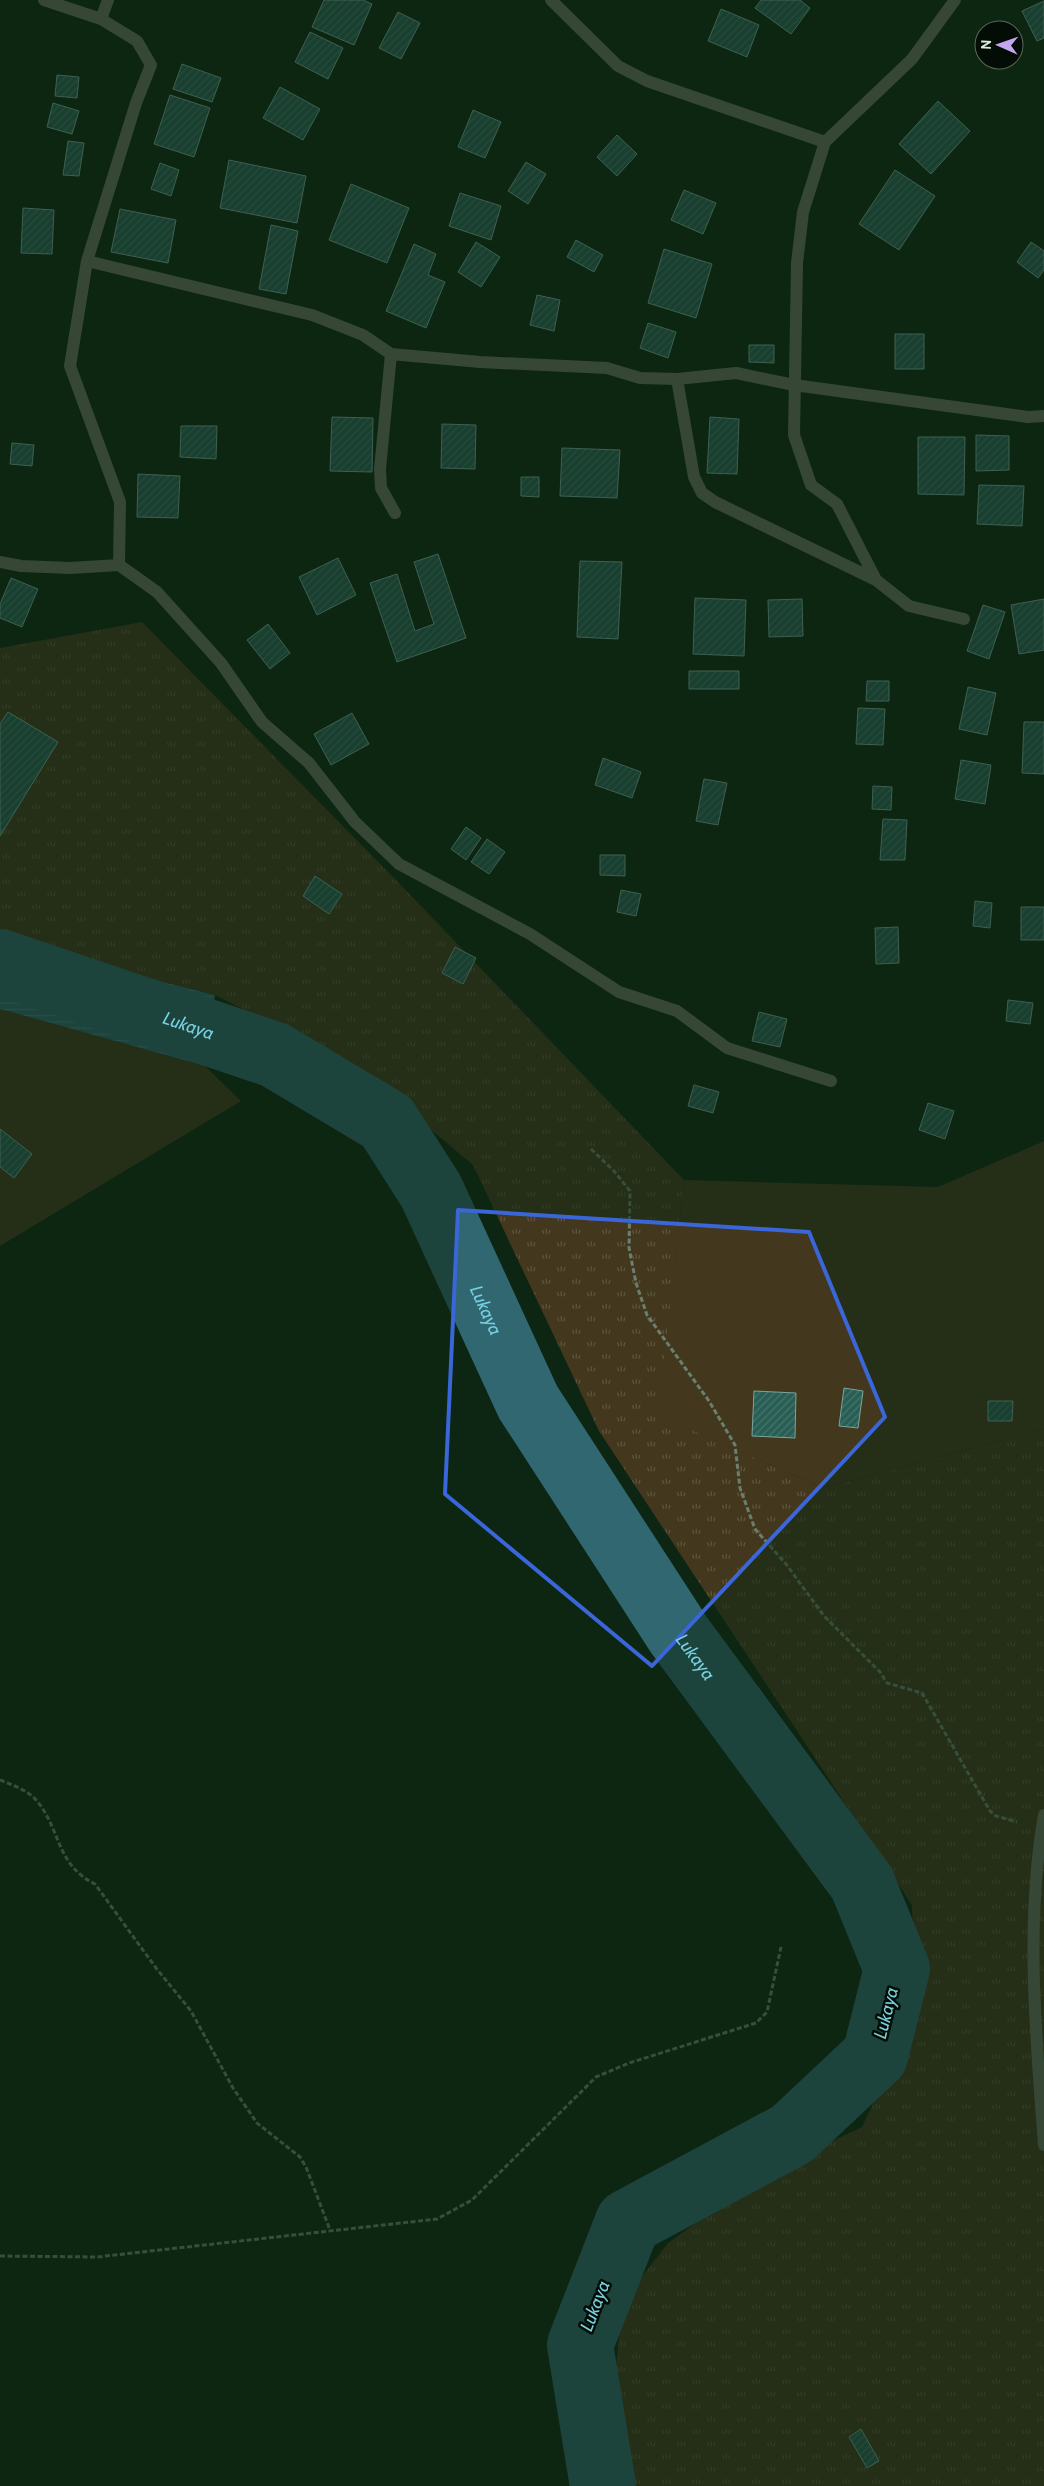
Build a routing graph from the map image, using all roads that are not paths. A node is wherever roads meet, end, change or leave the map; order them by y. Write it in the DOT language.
graph roads {
  1 [pos="44,0"];
  2 [pos="108,0"];
  3 [pos="551,0"];
  4 [pos="955,0"];
  5 [pos="101,19"];
  6 [pos="825,142"];
  7 [pos="87,261"];
  8 [pos="391,354"];
  9 [pos="677,379"];
  10 [pos="794,385"];
  11 [pos="1044,416"];
  12 [pos="394,513"];
  13 [pos="0,562"];
  14 [pos="119,565"];
  15 [pos="876,580"];
  16 [pos="964,619"];
  17 [pos="831,1081"];
  18 [pos="1044,1815"];
  19 [pos="1044,2145"];
  1 -- 5 [label="street"];
  2 -- 5 [label="street"];
  3 -- 6 [label="street"];
  4 -- 6 [label="street"];
  5 -- 7 [label="street"];
  6 -- 10 [label="street"];
  7 -- 8 [label="street"];
  7 -- 14 [label="street"];
  8 -- 9 [label="street"];
  8 -- 12 [label="street"];
  9 -- 10 [label="street"];
  9 -- 15 [label="street"];
  10 -- 11 [label="street"];
  10 -- 15 [label="street"];
  13 -- 14 [label="street"];
  14 -- 17 [label="street"];
  15 -- 16 [label="street"];
  18 -- 19 [label="street"];
}
